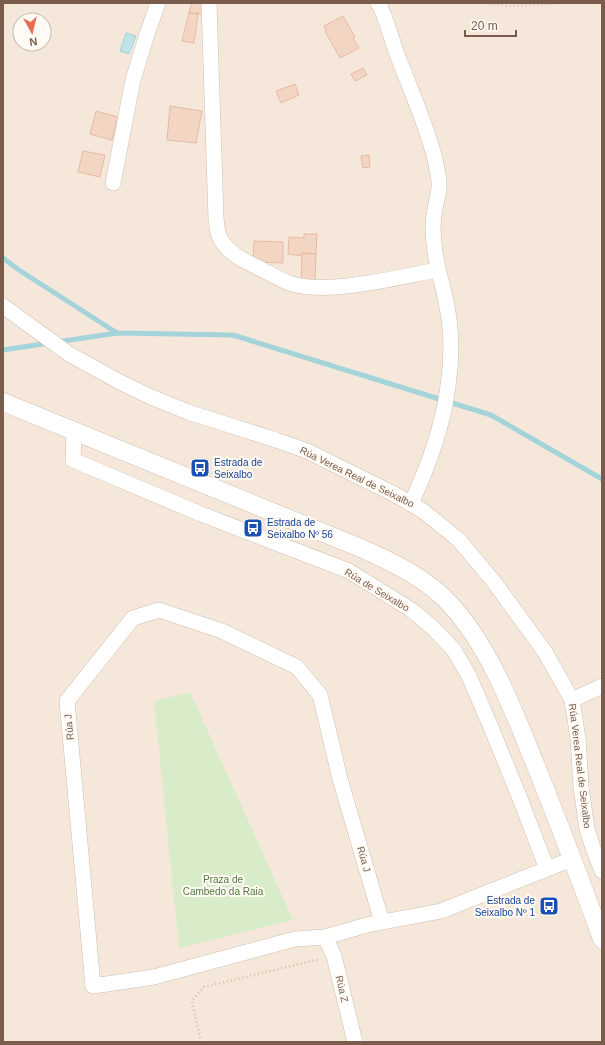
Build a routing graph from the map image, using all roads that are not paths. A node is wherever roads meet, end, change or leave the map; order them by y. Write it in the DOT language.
graph roads {
  1 [pos="158,3"];
  2 [pos="209,3"];
  3 [pos="378,3"];
  4 [pos="114,183"];
  5 [pos="438,270"];
  6 [pos="3,306"];
  7 [pos="3,402"];
  8 [pos="74,432"];
  9 [pos="411,504"];
  10 [pos="602,686"];
  11 [pos="572,700"];
  12 [pos="572,859"];
  13 [pos="547,869"];
  14 [pos="602,871"];
  15 [pos="382,922"];
  16 [pos="325,938"];
  17 [pos="602,939"];
  18 [pos="355,1042"];
  1 -- 4 [label="street"];
  2 -- 5 [label="street"];
  3 -- 5 [label="street"];
  5 -- 9 [label="street"];
  6 -- 9 [label="street, Rúa Verea Real de Seixalbo"];
  7 -- 8 [label="street"];
  8 -- 12 [label="street"];
  8 -- 13 [label="street, Rúa de Seixalbo"];
  9 -- 11 [label="street, Rúa Verea Real de Seixalbo"];
  10 -- 11 [label="street"];
  11 -- 14 [label="street, Rúa Verea Real de Seixalbo"];
  12 -- 13 [label="street, Rúa J"];
  12 -- 17 [label="street"];
  13 -- 15 [label="street, Rúa J"];
  15 -- 16 [label="street, Rúa J"];
  15 -- 16 [label="street, Rúa J"];
  16 -- 18 [label="street, Rúa Z"];
}
